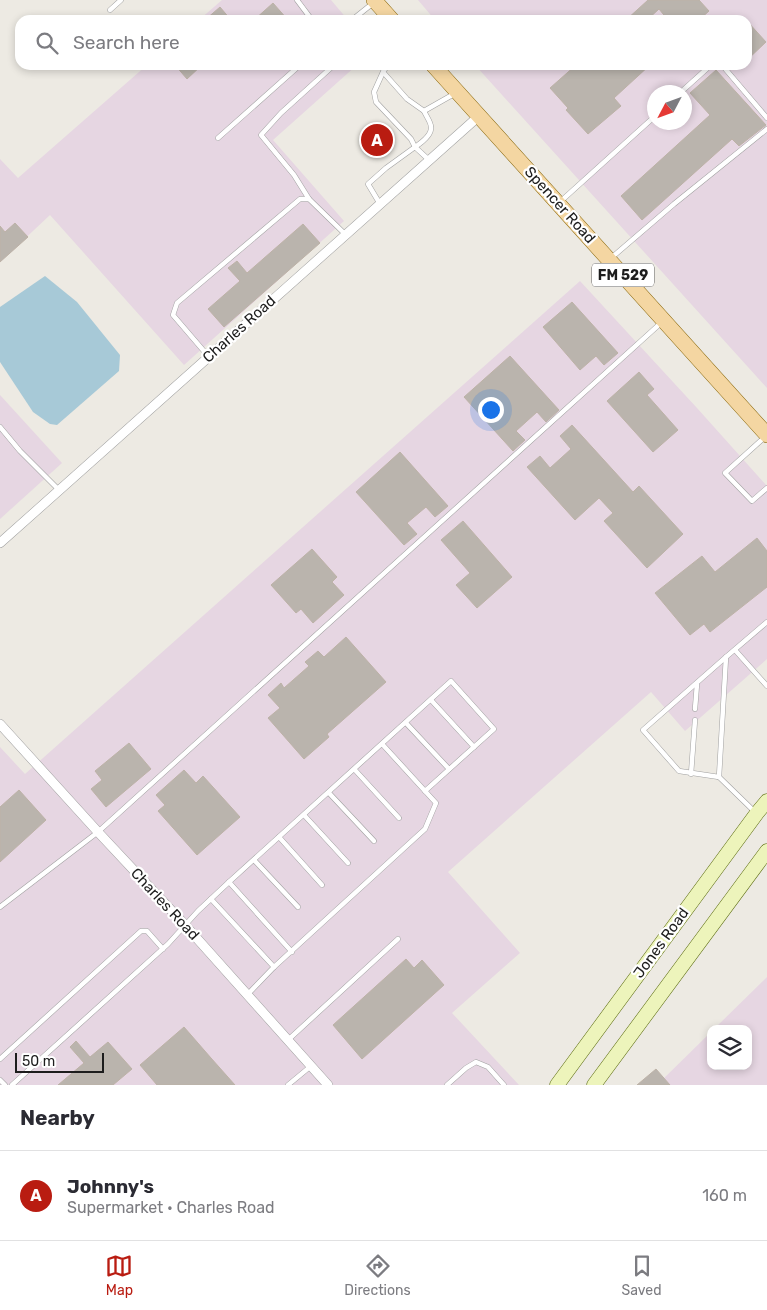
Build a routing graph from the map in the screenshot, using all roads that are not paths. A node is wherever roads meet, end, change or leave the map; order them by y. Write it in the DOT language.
graph roads {
  1 [pos="121,0"];
  2 [pos="298,0"];
  3 [pos="375,0"];
  4 [pos="110,10"];
  5 [pos="308,15"];
  6 [pos="358,15"];
  7 [pos="388,15"];
  8 [pos="294,70"];
  9 [pos="328,70"];
  10 [pos="437,70"];
  11 [pos="705,70"];
  12 [pos="726,70"];
  13 [pos="383,72"];
  14 [pos="689,85"];
  15 [pos="457,92"];
  16 [pos="424,111"];
  17 [pos="479,116"];
  18 [pos="767,118"];
  19 [pos="647,123"];
  20 [pos="767,129"];
  21 [pos="218,138"];
  22 [pos="415,147"];
  23 [pos="429,160"];
  24 [pos="309,199"];
  25 [pos="380,204"];
  26 [pos="558,204"];
  27 [pos="346,235"];
  28 [pos="609,260"];
  29 [pos="663,320"];
  30 [pos="209,357"];
  31 [pos="0,427"];
  32 [pos="767,435"];
  33 [pos="767,488"];
  34 [pos="59,490"];
  35 [pos="0,543"];
  36 [pos="767,622"];
  37 [pos="735,650"];
  38 [pos="726,658"];
  39 [pos="697,684"];
  40 [pos="767,686"];
  41 [pos="431,700"];
  42 [pos="695,709"];
  43 [pos="695,720"];
  44 [pos="406,723"];
  45 [pos="0,724"];
  46 [pos="382,745"];
  47 [pos="474,747"];
  48 [pos="449,769"];
  49 [pos="355,770"];
  50 [pos="691,774"];
  51 [pos="719,778"];
  52 [pos="425,791"];
  53 [pos="329,793"];
  54 [pos="767,801"];
  55 [pos="304,816"];
  56 [pos="399,818"];
  57 [pos="762,818"];
  58 [pos="98,832"];
  59 [pos="279,837"];
  60 [pos="374,841"];
  61 [pos="767,850"];
  62 [pos="254,860"];
  63 [pos="348,864"];
  64 [pos="229,882"];
  65 [pos="322,885"];
  66 [pos="211,899"];
  67 [pos="0,907"];
  68 [pos="298,907"];
  69 [pos="185,925"];
  70 [pos="398,938"];
  71 [pos="163,949"];
  72 [pos="292,952"];
  73 [pos="274,967"];
  74 [pos="246,995"];
  75 [pos="288,1040"];
  76 [pos="0,1059"];
  77 [pos="311,1066"];
  78 [pos="0,1080"];
  79 [pos="5,1085"];
  80 [pos="12,1085"];
  81 [pos="288,1085"];
  82 [pos="328,1085"];
  83 [pos="447,1085"];
  84 [pos="504,1085"];
  85 [pos="557,1085"];
  86 [pos="594,1085"];
  1 -- 4 [label="lane"];
  2 -- 5 [label="lane"];
  3 -- 6 [label="lane"];
  3 -- 7 [label="main road"];
  8 -- 21 [label="lane"];
  9 -- 24 [label="lane"];
  10 -- 15 [label="main road, Spencer Road / FM 529"];
  11 -- 14 [label="lane"];
  12 -- 18 [label="lane"];
  13 -- 16 [label="lane"];
  13 -- 22 [label="lane"];
  15 -- 16 [label="lane"];
  15 -- 17 [label="main road, Spencer Road / FM 529"];
  16 -- 22 [label="lane"];
  17 -- 23 [label="street, Charles Road"];
  17 -- 26 [label="main road, Spencer Road / FM 529"];
  19 -- 26 [label="lane"];
  20 -- 28 [label="lane"];
  22 -- 23 [label="lane"];
  22 -- 25 [label="lane"];
  23 -- 25 [label="street, Charles Road"];
  24 -- 27 [label="lane"];
  24 -- 30 [label="lane"];
  25 -- 27 [label="street, Charles Road"];
  26 -- 28 [label="main road, Spencer Road / FM 529"];
  27 -- 30 [label="street, Charles Road"];
  28 -- 29 [label="main road, Spencer Road / FM 529"];
  29 -- 32 [label="main road, Spencer Road / FM 529"];
  29 -- 58 [label="lane"];
  30 -- 34 [label="street, Charles Road"];
  31 -- 34 [label="lane"];
  32 -- 33 [label="lane"];
  34 -- 35 [label="street, Charles Road"];
  36 -- 37 [label="lane"];
  37 -- 38 [label="lane"];
  37 -- 40 [label="lane"];
  38 -- 39 [label="lane"];
  38 -- 51 [label="lane"];
  39 -- 42 [label="lane"];
  39 -- 50 [label="lane"];
  41 -- 44 [label="lane"];
  41 -- 47 [label="lane"];
  41 -- 47 [label="lane"];
  43 -- 50 [label="lane"];
  44 -- 46 [label="lane"];
  44 -- 48 [label="lane"];
  45 -- 58 [label="street, Charles Road"];
  46 -- 49 [label="lane"];
  46 -- 52 [label="lane"];
  47 -- 48 [label="lane"];
  48 -- 52 [label="lane"];
  49 -- 53 [label="lane"];
  49 -- 56 [label="lane"];
  50 -- 51 [label="lane"];
  51 -- 57 [label="lane"];
  52 -- 72 [label="lane"];
  53 -- 55 [label="lane"];
  53 -- 60 [label="lane"];
  54 -- 57 [label="main road, Jones Road"];
  55 -- 59 [label="lane"];
  55 -- 63 [label="lane"];
  57 -- 85 [label="main road, Jones Road"];
  58 -- 67 [label="lane"];
  58 -- 69 [label="street, Charles Road"];
  59 -- 62 [label="lane"];
  59 -- 65 [label="lane"];
  61 -- 86 [label="main road, Jones Road"];
  62 -- 64 [label="lane"];
  62 -- 68 [label="lane"];
  64 -- 66 [label="lane"];
  64 -- 72 [label="lane"];
  66 -- 69 [label="lane"];
  66 -- 73 [label="lane"];
  69 -- 71 [label="lane"];
  69 -- 74 [label="street, Charles Road"];
  70 -- 75 [label="lane"];
  71 -- 76 [label="lane"];
  71 -- 80 [label="lane"];
  72 -- 73 [label="lane"];
  73 -- 74 [label="lane"];
  74 -- 75 [label="street, Charles Road"];
  75 -- 77 [label="street, Charles Road"];
  77 -- 81 [label="lane"];
  77 -- 82 [label="street, Charles Road"];
  78 -- 79 [label="lane"];
  83 -- 84 [label="lane"];
}
